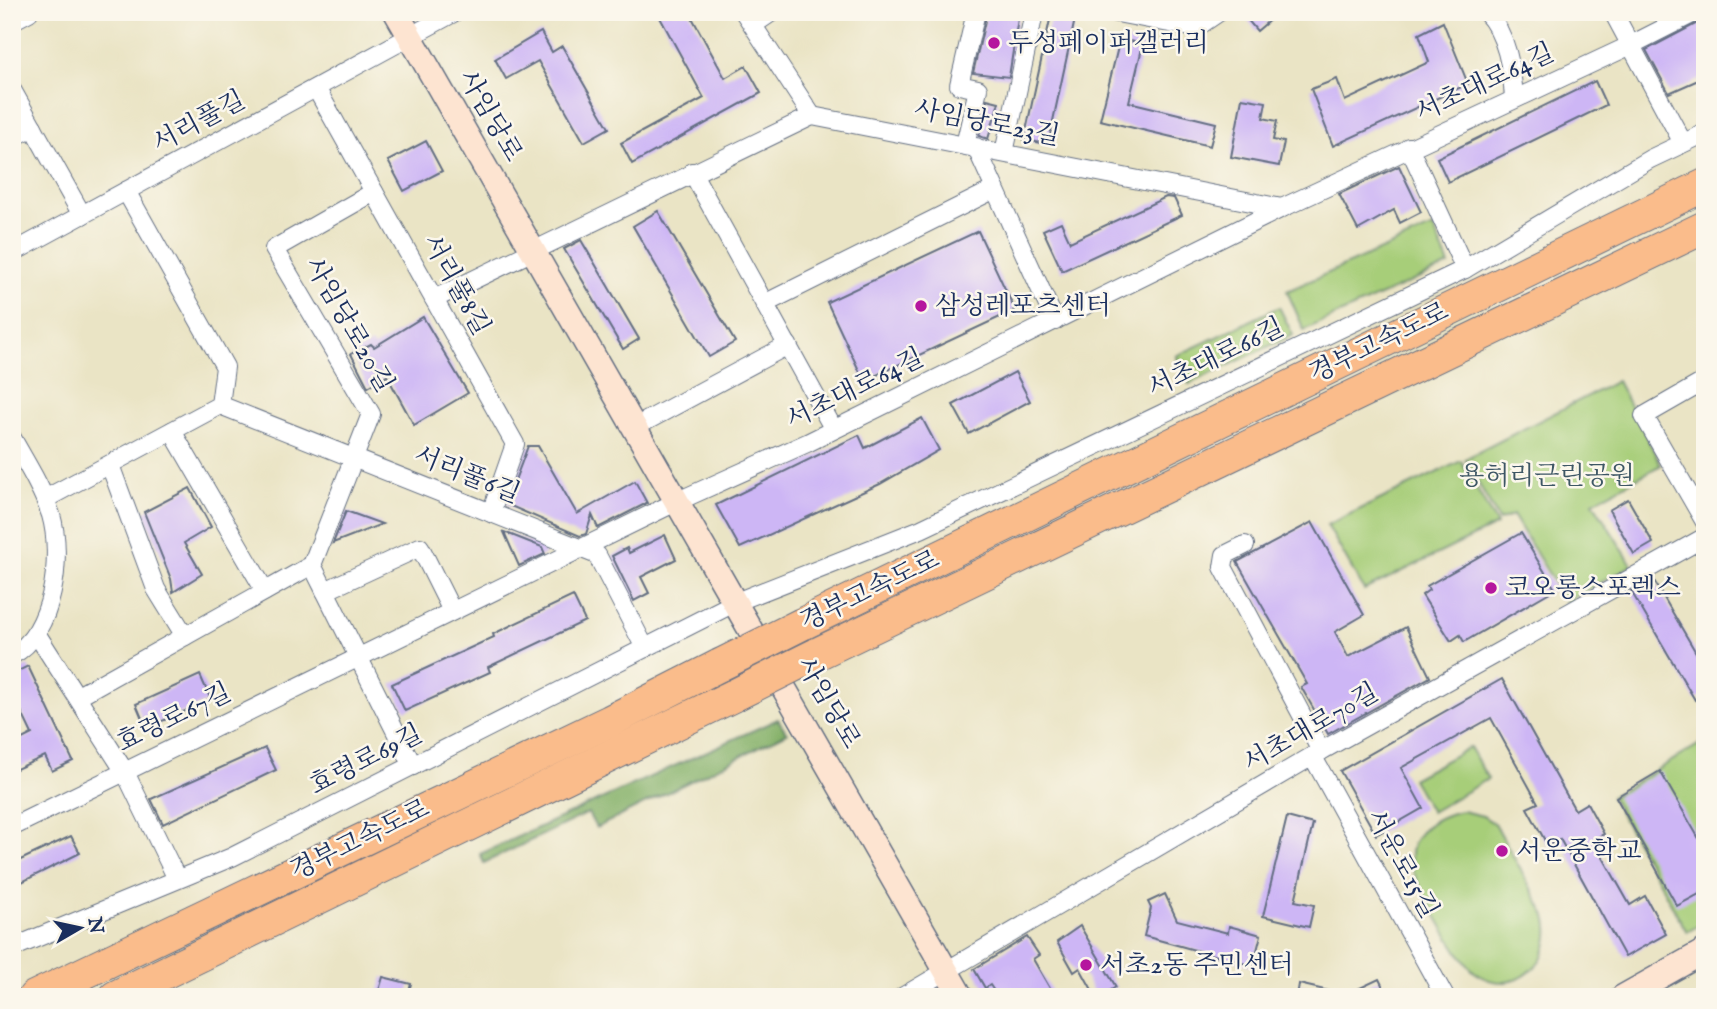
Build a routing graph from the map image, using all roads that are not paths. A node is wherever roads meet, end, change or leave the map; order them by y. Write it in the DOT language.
graph roads {
  1 [pos="29,12"];
  2 [pos="396,12"];
  3 [pos="455,12"];
  4 [pos="772,12"];
  5 [pos="976,12"];
  6 [pos="1112,12"];
  7 [pos="1219,12"];
  8 [pos="1486,12"];
  9 [pos="1613,12"];
  10 [pos="1696,12"];
  11 [pos="1034,13"];
  12 [pos="749,19"];
  13 [pos="12,21"];
  14 [pos="411,37"];
  15 [pos="1631,45"];
  16 [pos="316,88"];
  17 [pos="12,90"];
  18 [pos="1514,98"];
  19 [pos="812,116"];
  20 [pos="33,127"];
  21 [pos="1705,133"];
  22 [pos="12,138"];
  23 [pos="1683,143"];
  24 [pos="971,146"];
  25 [pos="1409,147"];
  26 [pos="1004,153"];
  27 [pos="692,172"];
  28 [pos="1705,185"];
  29 [pos="995,189"];
  30 [pos="126,191"];
  31 [pos="374,192"];
  32 [pos="1282,208"];
  33 [pos="82,215"];
  34 [pos="1705,227"];
  35 [pos="533,250"];
  36 [pos="12,253"];
  37 [pos="1465,269"];
  38 [pos="434,299"];
  39 [pos="766,303"];
  40 [pos="1055,321"];
  41 [pos="788,345"];
  42 [pos="1705,381"];
  43 [pos="220,405"];
  44 [pos="635,427"];
  45 [pos="833,428"];
  46 [pos="172,431"];
  47 [pos="12,438"];
  48 [pos="354,458"];
  49 [pos="110,465"];
  50 [pos="45,499"];
  51 [pos="678,501"];
  52 [pos="491,513"];
  53 [pos="1705,522"];
  54 [pos="1705,537"];
  55 [pos="1245,545"];
  56 [pos="583,549"];
  57 [pos="312,565"];
  58 [pos="265,591"];
  59 [pos="326,591"];
  60 [pos="736,601"];
  61 [pos="452,611"];
  62 [pos="36,633"];
  63 [pos="185,636"];
  64 [pos="645,649"];
  65 [pos="12,655"];
  66 [pos="360,656"];
  67 [pos="78,696"];
  68 [pos="1317,754"];
  69 [pos="413,766"];
  70 [pos="125,772"];
  71 [pos="12,827"];
  72 [pos="177,879"];
  73 [pos="12,948"];
  74 [pos="1705,951"];
  75 [pos="947,972"];
  76 [pos="34,997"];
  77 [pos="115,997"];
  78 [pos="902,997"];
  79 [pos="961,997"];
  80 [pos="1445,997"];
  81 [pos="1623,997"];
  1 -- 13 [label="street"];
  2 -- 14 [label="main road, 사임당로"];
  3 -- 14 [label="street, 서리풀길"];
  4 -- 12 [label="street"];
  5 -- 24 [label="street"];
  6 -- 7 [label="street"];
  8 -- 18 [label="street"];
  9 -- 15 [label="street"];
  10 -- 15 [label="street, 서초대로64길"];
  11 -- 26 [label="street"];
  12 -- 19 [label="street"];
  14 -- 16 [label="street, 서리풀길"];
  14 -- 35 [label="main road, 사임당로"];
  15 -- 18 [label="street, 서초대로64길"];
  15 -- 23 [label="street"];
  16 -- 30 [label="street, 서리풀길"];
  16 -- 31 [label="street, 서리풀8길"];
  17 -- 20 [label="street"];
  18 -- 25 [label="street, 서초대로64길"];
  19 -- 24 [label="street, 사임당로23길"];
  19 -- 27 [label="street"];
  20 -- 22 [label="street"];
  20 -- 33 [label="street"];
  21 -- 23 [label="street, 서초대로66길"];
  23 -- 37 [label="street, 서초대로66길"];
  24 -- 26 [label="street, 사임당로23길"];
  24 -- 29 [label="street"];
  25 -- 32 [label="street, 서초대로64길"];
  25 -- 37 [label="street, 서초대로64길"];
  26 -- 32 [label="street, 사임당로23길"];
  27 -- 35 [label="street"];
  27 -- 39 [label="street"];
  28 -- 76 [label="highway, 경부고속도로, bridge"];
  29 -- 39 [label="street"];
  29 -- 40 [label="street"];
  30 -- 33 [label="street, 서리풀길"];
  30 -- 43 [label="street"];
  31 -- 38 [label="street, 서리풀8길"];
  31 -- 48 [label="street, 사임당로20길"];
  32 -- 40 [label="street, 서초대로64길"];
  33 -- 36 [label="street, 서리풀길"];
  34 -- 77 [label="highway, 경부고속도로, bridge"];
  35 -- 38 [label="street"];
  35 -- 44 [label="main road, 사임당로"];
  37 -- 60 [label="street, 서초대로66길"];
  38 -- 52 [label="street, 서리풀8길"];
  39 -- 41 [label="street"];
  40 -- 45 [label="street, 서초대로64길"];
  41 -- 44 [label="street"];
  41 -- 45 [label="street"];
  42 -- 53 [label="street"];
  43 -- 46 [label="street"];
  43 -- 48 [label="street, 서리풀6길"];
  44 -- 51 [label="main road, 사임당로"];
  45 -- 51 [label="street, 서초대로64길"];
  46 -- 49 [label="street"];
  46 -- 58 [label="street"];
  47 -- 50 [label="street"];
  48 -- 52 [label="street, 서리풀6길"];
  48 -- 57 [label="street, 사임당로20길"];
  49 -- 50 [label="street"];
  49 -- 63 [label="street"];
  50 -- 62 [label="street"];
  51 -- 56 [label="street, 효령로67길"];
  51 -- 60 [label="main road, 사임당로"];
  52 -- 56 [label="street, 서리풀6길"];
  54 -- 68 [label="street, 서초대로70길"];
  55 -- 68 [label="street, 서운로15길"];
  56 -- 61 [label="street, 효령로67길"];
  56 -- 64 [label="street, 서리풀6길"];
  57 -- 58 [label="street"];
  57 -- 59 [label="street"];
  58 -- 63 [label="street"];
  59 -- 61 [label="street"];
  59 -- 66 [label="street"];
  60 -- 64 [label="street, 효령로69길"];
  60 -- 75 [label="main road, 사임당로"];
  61 -- 66 [label="street, 효령로67길"];
  62 -- 65 [label="street"];
  62 -- 67 [label="street"];
  63 -- 67 [label="street"];
  64 -- 69 [label="street, 효령로69길"];
  66 -- 69 [label="street"];
  66 -- 70 [label="street, 효령로67길"];
  67 -- 70 [label="street"];
  68 -- 75 [label="street, 서초대로70길"];
  68 -- 80 [label="street, 서운로15길"];
  69 -- 72 [label="street, 효령로69길"];
  70 -- 71 [label="street, 효령로67길"];
  70 -- 72 [label="street"];
  72 -- 73 [label="street, 효령로69길"];
  74 -- 81 [label="main road"];
  75 -- 78 [label="street"];
  75 -- 79 [label="main road, 사임당로"];
}
